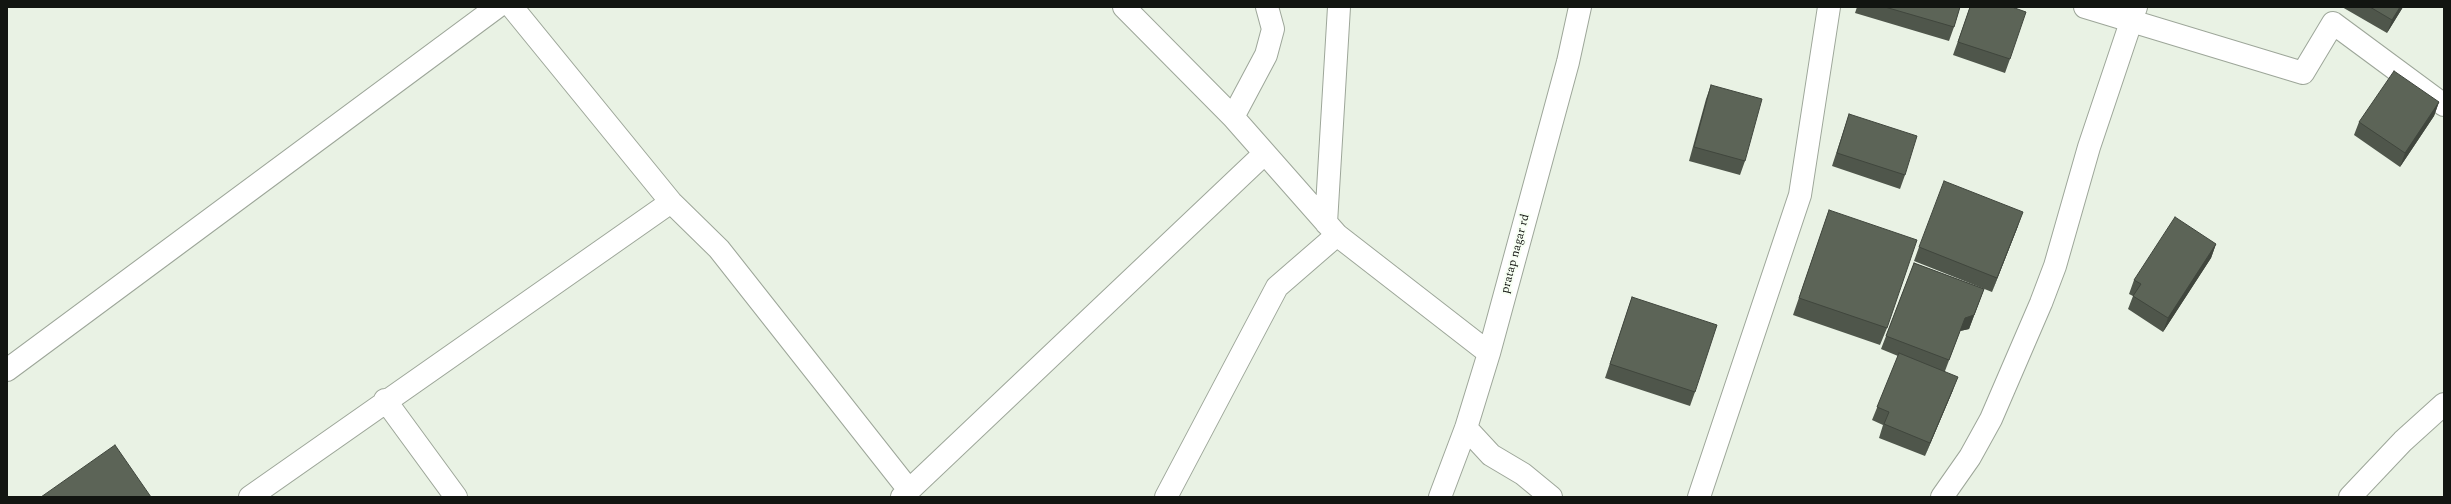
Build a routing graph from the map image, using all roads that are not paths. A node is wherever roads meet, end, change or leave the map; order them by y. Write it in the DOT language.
graph roads {
  1 [pos="497,7"];
  2 [pos="512,7"];
  3 [pos="1124,7"];
  4 [pos="1267,7"];
  5 [pos="1339,7"];
  6 [pos="1580,7"];
  7 [pos="1829,7"];
  8 [pos="2085,7"];
  9 [pos="2134,14"];
  10 [pos="2444,105"];
  11 [pos="1233,117"];
  12 [pos="1264,154"];
  13 [pos="671,202"];
  14 [pos="1332,229"];
  15 [pos="1489,353"];
  16 [pos="7,370"];
  17 [pos="385,400"];
  18 [pos="2444,404"];
  19 [pos="1466,428"];
  20 [pos="906,493"];
  21 [pos="250,497"];
  22 [pos="456,497"];
  23 [pos="1166,497"];
  24 [pos="1440,497"];
  25 [pos="1551,497"];
  26 [pos="1699,497"];
  27 [pos="1942,497"];
  28 [pos="2350,497"];
  1 -- 16 [label="street"];
  2 -- 13 [label="street"];
  3 -- 11 [label="street"];
  4 -- 11 [label="street"];
  5 -- 14 [label="street"];
  6 -- 15 [label="street, pratap nagar rd"];
  7 -- 26 [label="street"];
  8 -- 9 [label="street"];
  9 -- 10 [label="street"];
  9 -- 27 [label="street"];
  11 -- 12 [label="street"];
  12 -- 14 [label="street"];
  12 -- 20 [label="street"];
  13 -- 17 [label="street"];
  13 -- 20 [label="street"];
  14 -- 15 [label="street"];
  14 -- 23 [label="street"];
  15 -- 19 [label="street, pratap nagar rd"];
  17 -- 21 [label="street"];
  17 -- 22 [label="street"];
  18 -- 28 [label="street"];
  19 -- 24 [label="street, pratap nagar rd"];
  19 -- 25 [label="street"];
}
